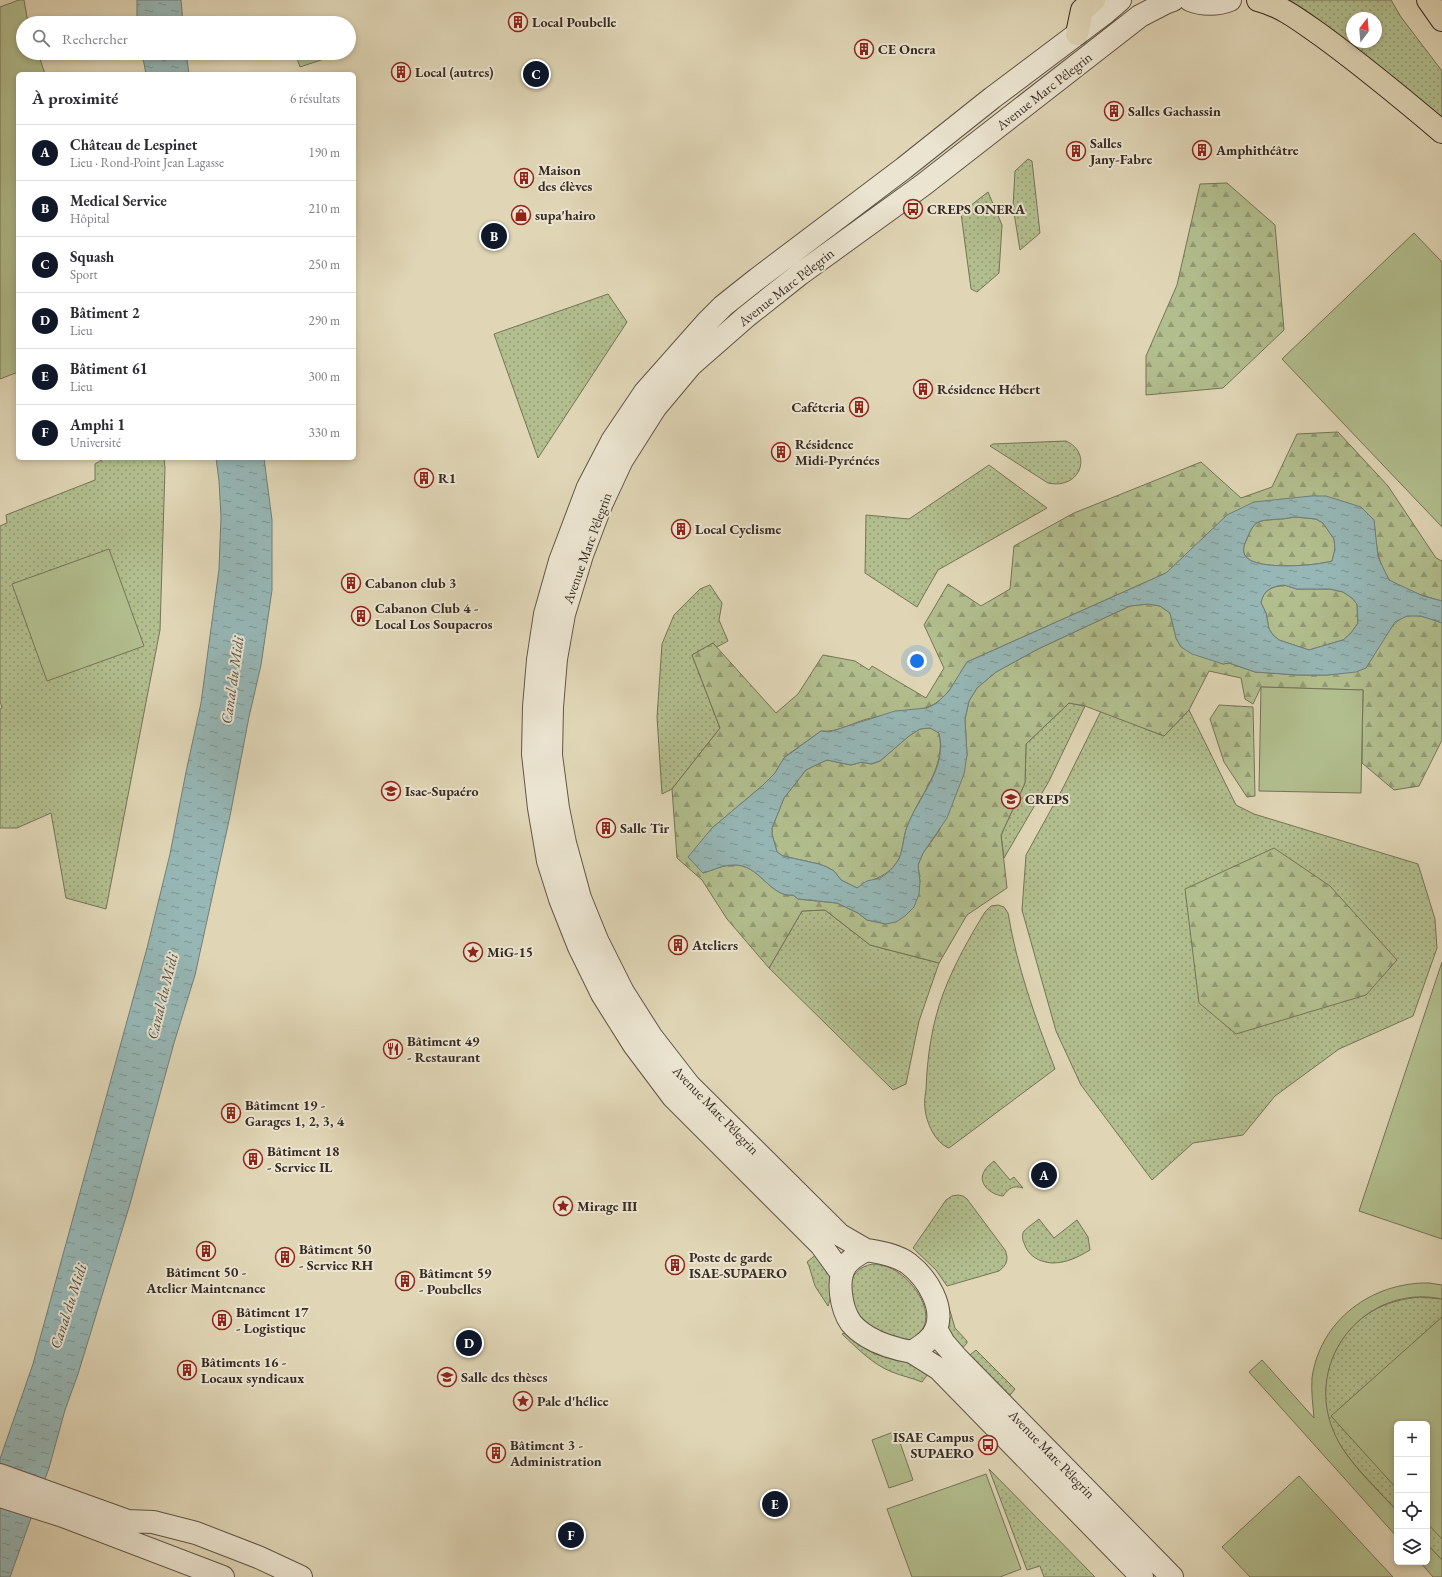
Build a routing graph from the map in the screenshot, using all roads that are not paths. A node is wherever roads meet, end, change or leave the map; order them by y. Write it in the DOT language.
graph roads {
  1 [pos="1094,0"];
  2 [pos="1120,0"];
  3 [pos="1173,0"];
  4 [pos="1190,0"];
  5 [pos="1230,0"];
  6 [pos="1258,0"];
  7 [pos="1428,0"];
  8 [pos="1442,20"];
  9 [pos="1077,34"];
  10 [pos="1442,132"];
  11 [pos="866,1250"];
  12 [pos="842,1274"];
  13 [pos="936,1329"];
  14 [pos="912,1352"];
  15 [pos="0,1475"];
  16 [pos="0,1496"];
  17 [pos="65,1507"];
  18 [pos="223,1577"];
  19 [pos="301,1577"];
  20 [pos="1142,1577"];
  21 [pos="1172,1577"];
  1 -- 9 [label="main road"];
  2 -- 9 [label="street, Avenue Marc Pélegrin"];
  3 -- 11 [label="street, Avenue Marc Pélegrin"];
  4 -- 5 [label="street"];
  6 -- 10 [label="main road"];
  7 -- 8 [label="main road"];
  9 -- 12 [label="street, Avenue Marc Pélegrin"];
  11 -- 12 [label="street"];
  11 -- 13 [label="street"];
  12 -- 14 [label="street"];
  13 -- 14 [label="street"];
  13 -- 21 [label="street, Avenue Marc Pélegrin"];
  14 -- 20 [label="street, Avenue Marc Pélegrin"];
  15 -- 17 [label="street"];
  16 -- 17 [label="street"];
  17 -- 18 [label="street"];
  17 -- 19 [label="street"];
}
